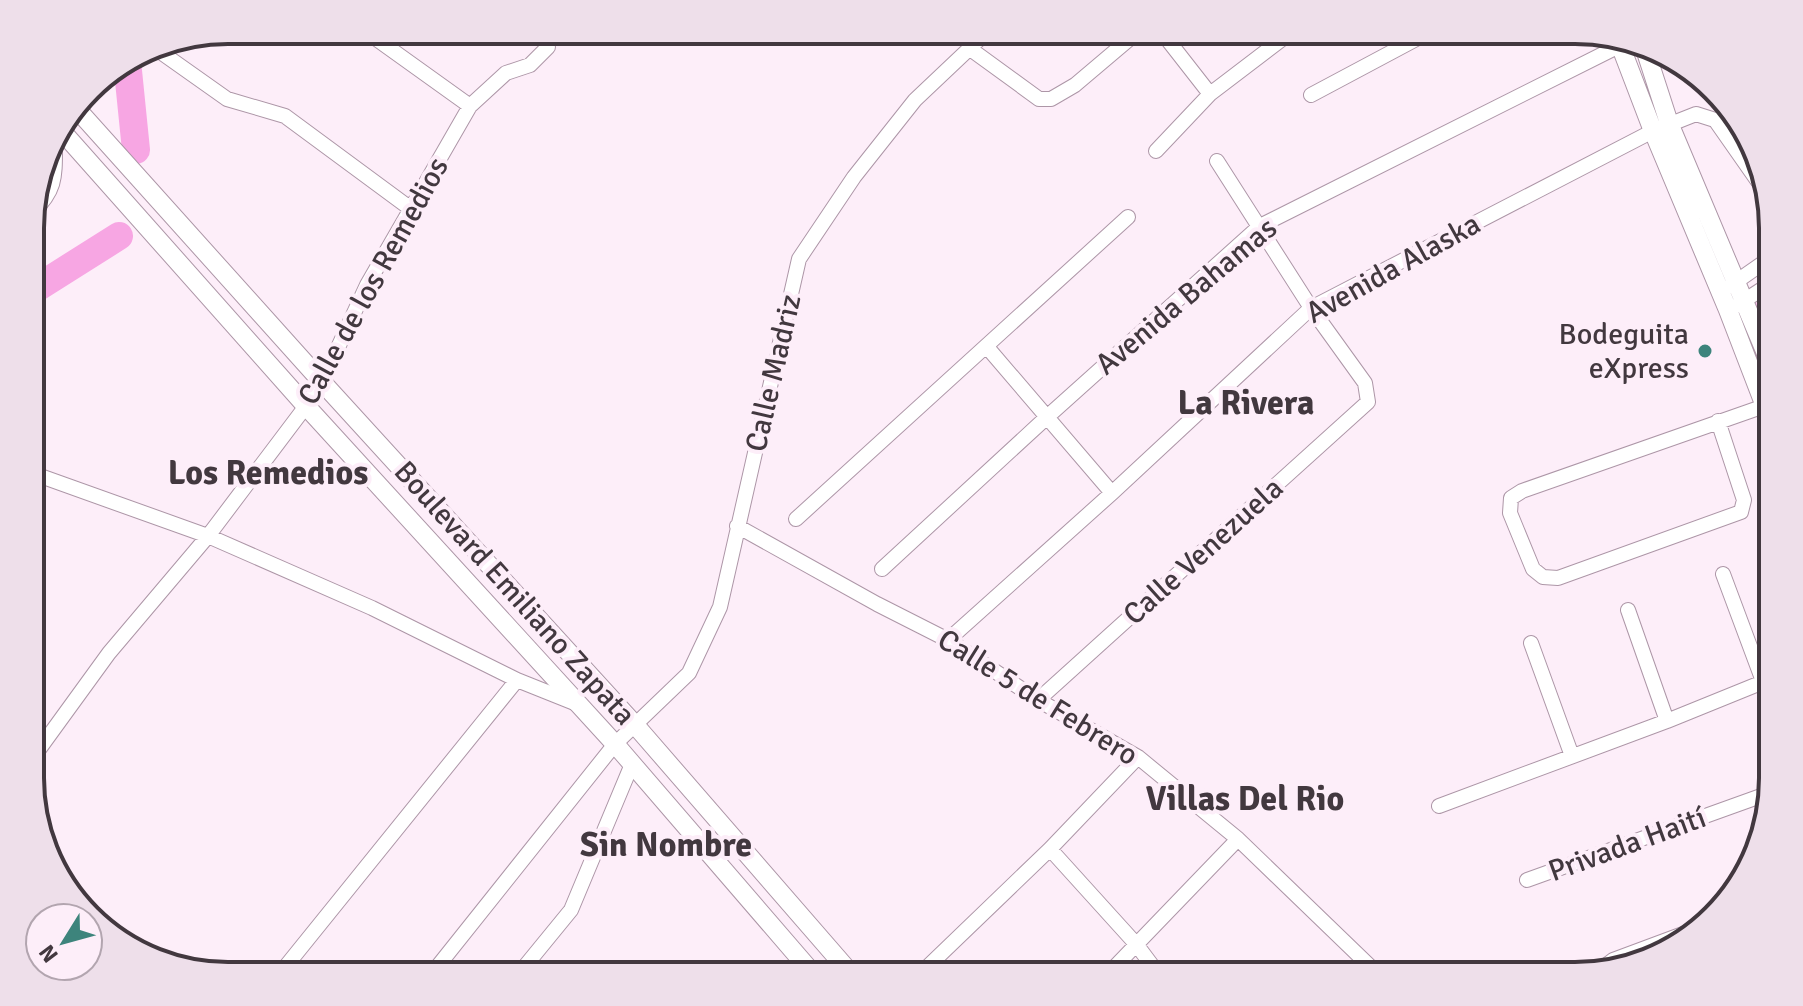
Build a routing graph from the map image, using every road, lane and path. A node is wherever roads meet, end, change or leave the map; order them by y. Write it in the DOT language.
graph roads {
  1 [pos="384,44"];
  2 [pos="973,44"];
  3 [pos="1123,44"];
  4 [pos="1171,44"];
  5 [pos="1276,44"];
  6 [pos="1407,44"];
  7 [pos="548,47"];
  8 [pos="969,48"];
  9 [pos="1612,48"];
  10 [pos="1626,51"];
  11 [pos="165,55"];
  12 [pos="1647,58"];
  13 [pos="1210,94"];
  14 [pos="1311,95"];
  15 [pos="470,106"];
  16 [pos="83,116"];
  17 [pos="1661,127"];
  18 [pos="68,138"];
  19 [pos="1156,151"];
  20 [pos="1217,161"];
  21 [pos="55,166"];
  22 [pos="1749,169"];
  23 [pos="48,194"];
  24 [pos="411,209"];
  25 [pos="1128,217"];
  26 [pos="1260,226"];
  27 [pos="1759,266"];
  28 [pos="1728,287"];
  29 [pos="1759,291"];
  30 [pos="1736,306"];
  31 [pos="1311,308"];
  32 [pos="1759,346"];
  33 [pos="987,347"];
  34 [pos="1759,377"];
  35 [pos="322,382"];
  36 [pos="306,406"];
  37 [pos="1759,408"];
  38 [pos="1047,417"];
  39 [pos="1718,421"];
  40 [pos="44,477"];
  41 [pos="1112,493"];
  42 [pos="796,519"];
  43 [pos="737,526"];
  44 [pos="208,536"];
  45 [pos="882,569"];
  46 [pos="1723,574"];
  47 [pos="1628,610"];
  48 [pos="948,640"];
  49 [pos="1531,643"];
  50 [pos="1759,658"];
  51 [pos="517,680"];
  52 [pos="1759,683"];
  53 [pos="1038,700"];
  54 [pos="578,704"];
  55 [pos="1667,721"];
  56 [pos="636,726"];
  57 [pos="44,742"];
  58 [pos="615,744"];
  59 [pos="1572,756"];
  60 [pos="1138,757"];
  61 [pos="632,764"];
  62 [pos="1758,797"];
  63 [pos="1439,806"];
  64 [pos="1238,839"];
  65 [pos="1050,849"];
  66 [pos="1527,880"];
  67 [pos="1136,944"];
  68 [pos="289,962"];
  69 [pos="441,962"];
  70 [pos="528,962"];
  71 [pos="803,962"];
  72 [pos="841,962"];
  73 [pos="933,962"];
  74 [pos="1119,962"];
  75 [pos="1150,962"];
  76 [pos="1365,962"];
  1 -- 15 [label="street"];
  2 -- 8 [label="street, Calle Madriz"];
  3 -- 8 [label="street"];
  4 -- 13 [label="street"];
  5 -- 13 [label="street"];
  6 -- 14 [label="street"];
  7 -- 15 [label="street, Calle de los Remedios"];
  8 -- 43 [label="street, Calle Madriz"];
  9 -- 26 [label="street, Avenida Bahamas"];
  10 -- 17 [label="street"];
  11 -- 24 [label="street"];
  12 -- 17 [label="street"];
  13 -- 19 [label="street"];
  15 -- 24 [label="street, Calle de los Remedios"];
  16 -- 35 [label="street, Boulevard Emiliano Zapata"];
  17 -- 22 [label="street, Avenida Alaska"];
  17 -- 28 [label="street"];
  17 -- 31 [label="street, Avenida Alaska"];
  18 -- 36 [label="street, Boulevard Emiliano Zapata"];
  20 -- 26 [label="street"];
  21 -- 23 [label="street"];
  24 -- 35 [label="street, Calle de los Remedios"];
  25 -- 33 [label="street"];
  26 -- 31 [label="street"];
  26 -- 38 [label="street, Avenida Bahamas"];
  27 -- 28 [label="street"];
  28 -- 30 [label="street"];
  29 -- 30 [label="street"];
  30 -- 32 [label="street"];
  30 -- 34 [label="street"];
  31 -- 41 [label="street, Avenida Alaska"];
  31 -- 53 [label="street, Calle Venezuela"];
  33 -- 38 [label="street"];
  33 -- 42 [label="street"];
  35 -- 36 [label="street, Calle de los Remedios"];
  35 -- 56 [label="street, Boulevard Emiliano Zapata"];
  36 -- 44 [label="street, Calle de los Remedios"];
  36 -- 54 [label="street, Boulevard Emiliano Zapata"];
  37 -- 39 [label="street"];
  38 -- 41 [label="street"];
  38 -- 45 [label="street, Avenida Bahamas"];
  39 -- 39 [label="street"];
  40 -- 44 [label="street, Boulevard Emiliano Zapata"];
  41 -- 48 [label="street, Avenida Alaska"];
  43 -- 48 [label="street, Calle 5 de Febrero"];
  43 -- 56 [label="street, Calle Madriz"];
  44 -- 51 [label="street, Boulevard Emiliano Zapata"];
  44 -- 57 [label="street, Calle de los Remedios"];
  46 -- 50 [label="street"];
  47 -- 55 [label="street"];
  48 -- 53 [label="street, Calle 5 de Febrero"];
  49 -- 59 [label="street"];
  51 -- 54 [label="street, Boulevard Emiliano Zapata"];
  51 -- 68 [label="street"];
  52 -- 55 [label="street"];
  53 -- 60 [label="street, Calle 5 de Febrero"];
  54 -- 58 [label="street, Boulevard Emiliano Zapata"];
  55 -- 59 [label="street"];
  56 -- 58 [label="street, Calle Madriz"];
  56 -- 72 [label="street, Boulevard Emiliano Zapata"];
  58 -- 61 [label="street, Boulevard Emiliano Zapata"];
  58 -- 69 [label="street, Calle Madriz"];
  59 -- 63 [label="street"];
  60 -- 64 [label="street, Calle 5 de Febrero"];
  60 -- 65 [label="street"];
  61 -- 70 [label="street"];
  61 -- 71 [label="street, Boulevard Emiliano Zapata"];
  62 -- 66 [label="street, Privada Haití"];
  64 -- 67 [label="street"];
  64 -- 76 [label="street, Calle 5 de Febrero"];
  65 -- 67 [label="street"];
  65 -- 73 [label="street"];
  67 -- 74 [label="street"];
  67 -- 75 [label="street"];
}
